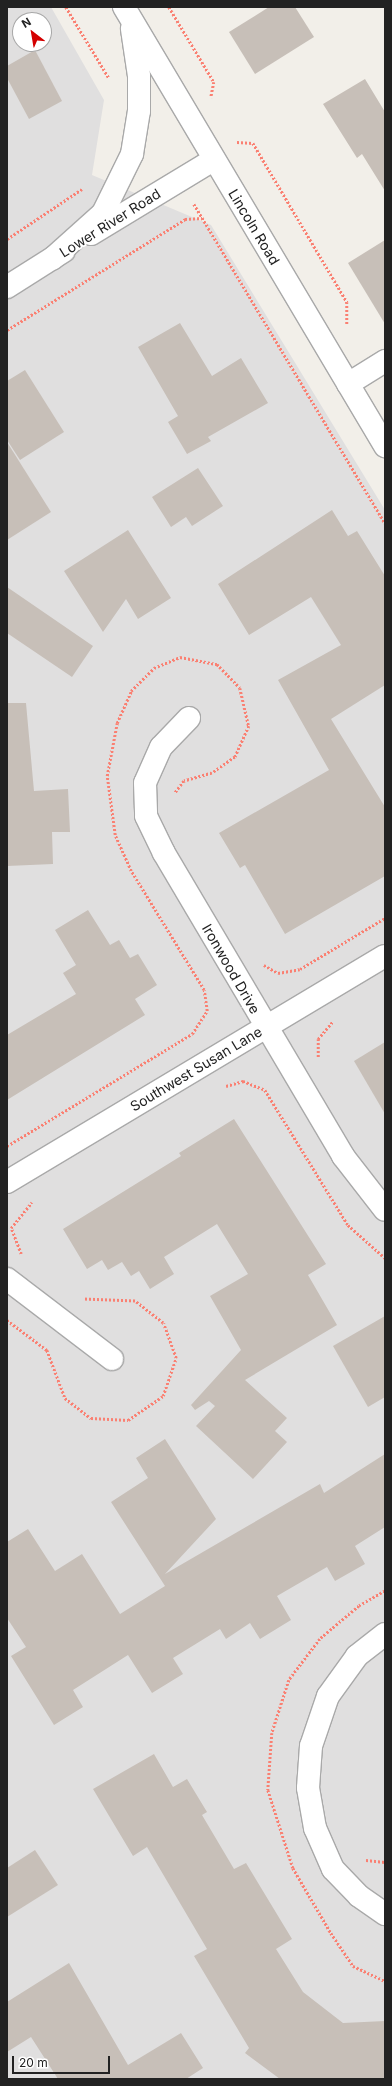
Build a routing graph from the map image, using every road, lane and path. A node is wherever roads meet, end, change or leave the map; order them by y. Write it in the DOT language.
graph roads {
  1 [pos="66,7"];
  2 [pos="169,7"];
  3 [pos="127,13"];
  4 [pos="112,83"];
  5 [pos="215,104"];
  6 [pos="234,136"];
  7 [pos="213,160"];
  8 [pos="181,179"];
  9 [pos="86,186"];
  10 [pos="202,218"];
  11 [pos="7,239"];
  12 [pos="52,259"];
  13 [pos="7,286"];
  14 [pos="349,328"];
  15 [pos="7,330"];
  16 [pos="385,361"];
  17 [pos="348,384"];
  18 [pos="385,446"];
  19 [pos="385,523"];
  20 [pos="189,718"];
  21 [pos="385,956"];
  22 [pos="336,1018"];
  23 [pos="265,1028"];
  24 [pos="318,1059"];
  25 [pos="217,1088"];
  26 [pos="7,1182"];
  27 [pos="37,1196"];
  28 [pos="385,1210"];
  29 [pos="385,1258"];
  30 [pos="28,1259"];
  31 [pos="7,1279"];
  32 [pos="78,1296"];
  33 [pos="7,1320"];
  34 [pos="112,1359"];
  35 [pos="385,1634"];
  36 [pos="359,1856"];
  37 [pos="385,1862"];
  38 [pos="385,1914"];
  1 -- 4 [label="path"];
  2 -- 5 [label="path"];
  3 -- 7 [label="street, Lincoln Road"];
  3 -- 12 [label="street"];
  6 -- 14 [label="path"];
  7 -- 8 [label="street, Lower River Road"];
  7 -- 17 [label="street, Lincoln Road"];
  8 -- 10 [label="path"];
  8 -- 12 [label="street, Lower River Road"];
  9 -- 11 [label="path"];
  10 -- 15 [label="path"];
  10 -- 19 [label="path"];
  12 -- 13 [label="street, Lower River Road"];
  16 -- 17 [label="street"];
  17 -- 18 [label="street, Lincoln Road"];
  20 -- 23 [label="street, Ironwood Drive"];
  21 -- 23 [label="street, Southwest Susan Lane"];
  22 -- 24 [label="path"];
  23 -- 26 [label="street, Southwest Susan Lane"];
  23 -- 28 [label="street, Ironwood Drive"];
  25 -- 29 [label="path"];
  27 -- 30 [label="path"];
  31 -- 34 [label="street"];
  32 -- 33 [label="path"];
  35 -- 38 [label="street"];
  36 -- 37 [label="path"];
}
